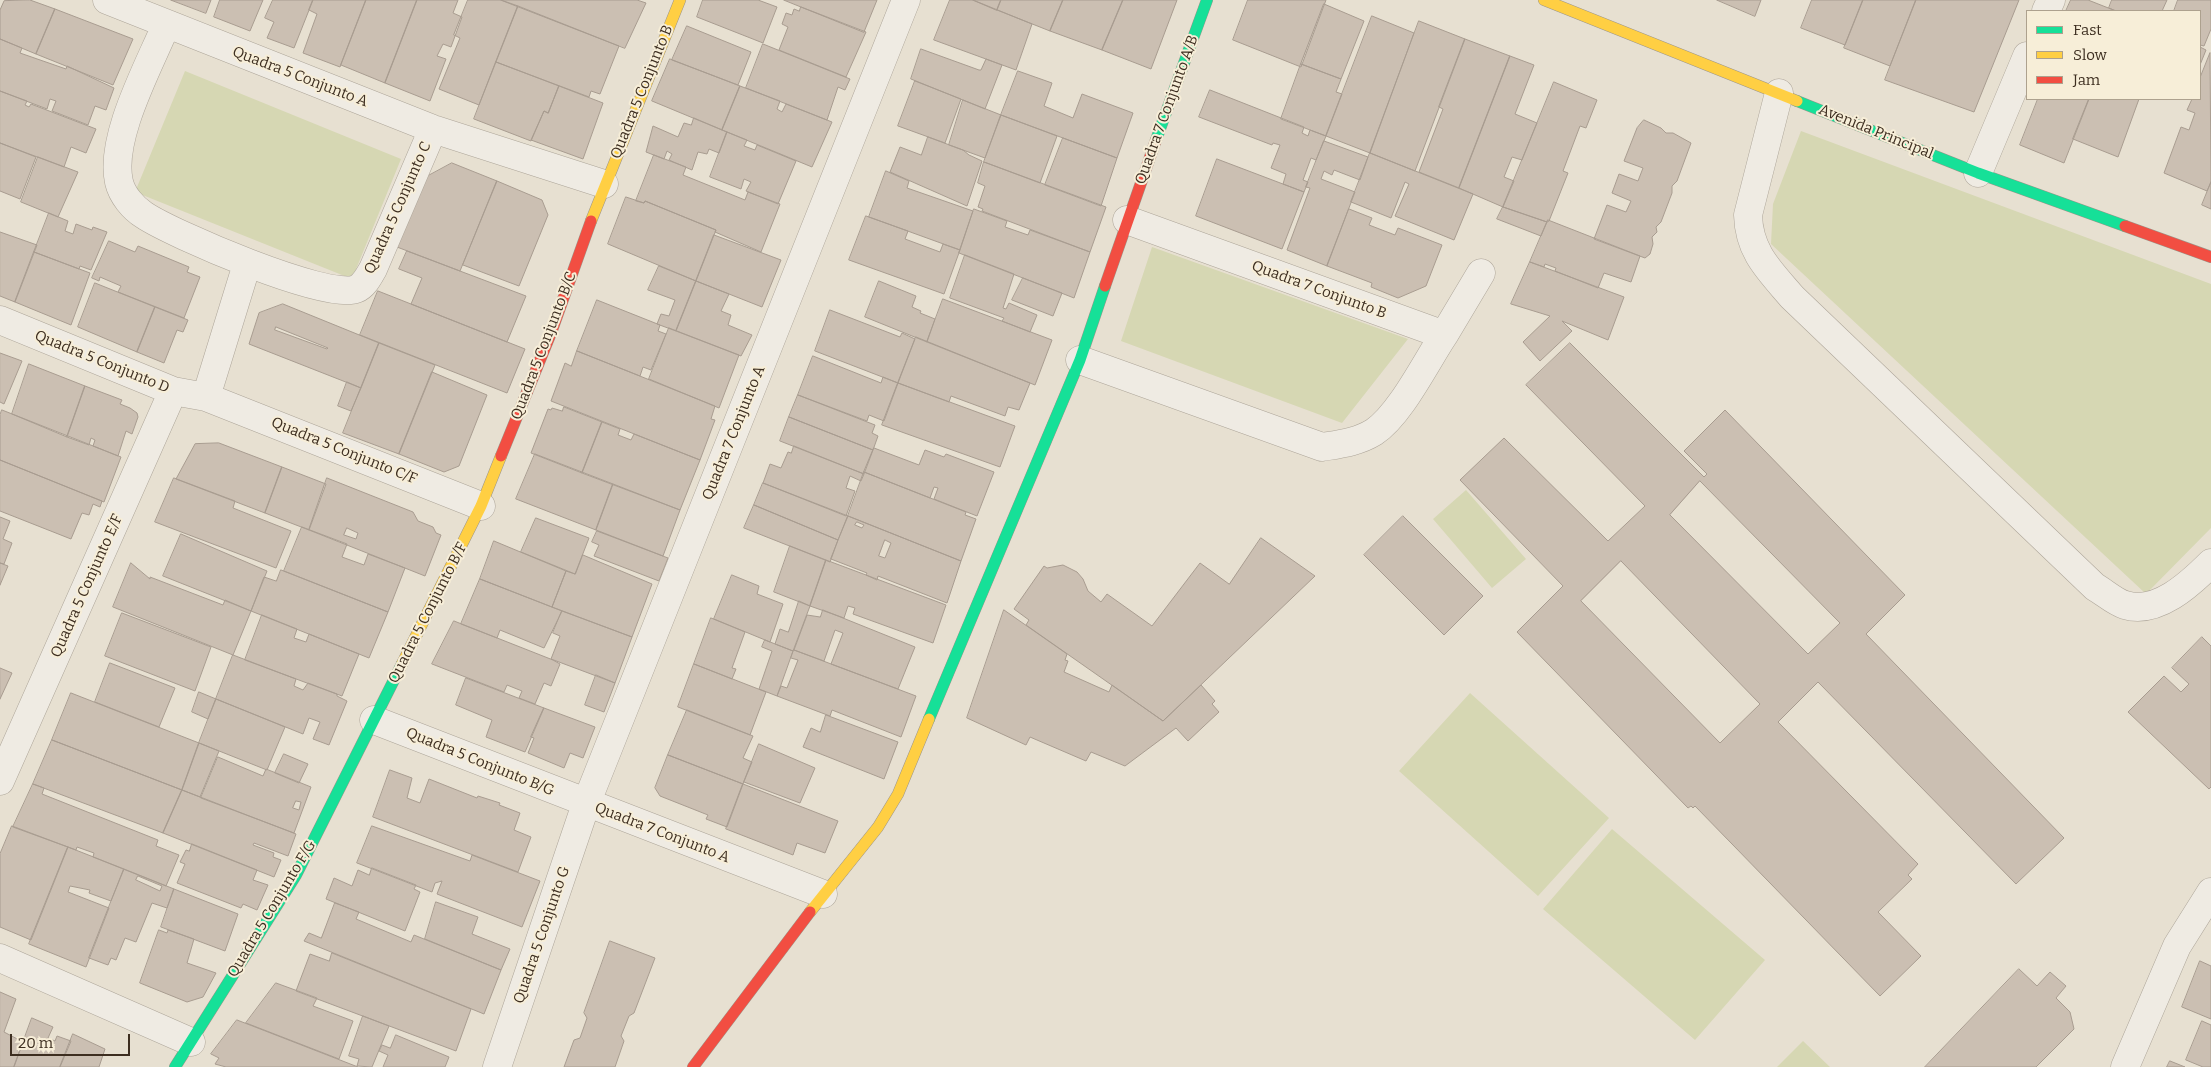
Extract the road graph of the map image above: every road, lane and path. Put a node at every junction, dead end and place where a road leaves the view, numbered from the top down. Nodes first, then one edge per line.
1 (107, 0) edge
2 (680, 0) edge
3 (906, 0) edge
4 (1207, 0) edge
5 (1544, 0) edge
6 (166, 25) junction
7 (2026, 58) edge
8 (1779, 93) junction
9 (433, 129) junction
10 (1978, 173) junction
11 (604, 184) junction
12 (1128, 220) junction
13 (2211, 256) edge
14 (247, 264) junction
15 (1481, 273) dead end
16 (0, 320) edge
17 (1444, 335) junction
18 (1080, 360) junction
19 (173, 391) junction
20 (206, 397) junction
21 (481, 506) junction
22 (2211, 563) edge
23 (374, 720) junction
24 (0, 781) edge
25 (586, 804) junction
26 (2211, 892) edge
27 (823, 894) junction
28 (0, 958) edge
29 (191, 1042) junction
30 (175, 1067) edge
31 (497, 1067) edge
32 (693, 1067) edge
33 (2125, 1067) edge

1 - 6 street, Quadra 5 Conjunto A
2 - 11 street, Quadra 5 Conjunto B
3 - 25 street, Quadra 7 Conjunto A
4 - 12 street, Quadra 7 Conjunto A/B
5 - 8 street, Avenida Principal
6 - 9 street, Quadra 5 Conjunto A
6 - 14 street
7 - 10 street
8 - 10 street, Avenida Principal
8 - 22 street
9 - 11 street, Quadra 5 Conjunto A
9 - 14 street, Quadra 5 Conjunto C
10 - 13 street, Avenida Principal
11 - 21 street, Quadra 5 Conjunto B/C
12 - 17 street, Quadra 7 Conjunto B
12 - 18 street
14 - 20 street
15 - 17 street
16 - 19 street, Quadra 5 Conjunto D
17 - 18 street
18 - 27 street
19 - 20 street, Quadra 5 Conjunto D
19 - 24 street, Quadra 5 Conjunto E/F
20 - 21 street, Quadra 5 Conjunto C/F
21 - 23 street, Quadra 5 Conjunto B/F
23 - 25 street, Quadra 5 Conjunto B/G
23 - 29 street, Quadra 5 Conjunto F/G
25 - 27 street, Quadra 7 Conjunto A
25 - 31 street, Quadra 5 Conjunto G
26 - 33 street
27 - 32 street
28 - 29 street
29 - 30 street, Quadra 5 Conjunto F/G

